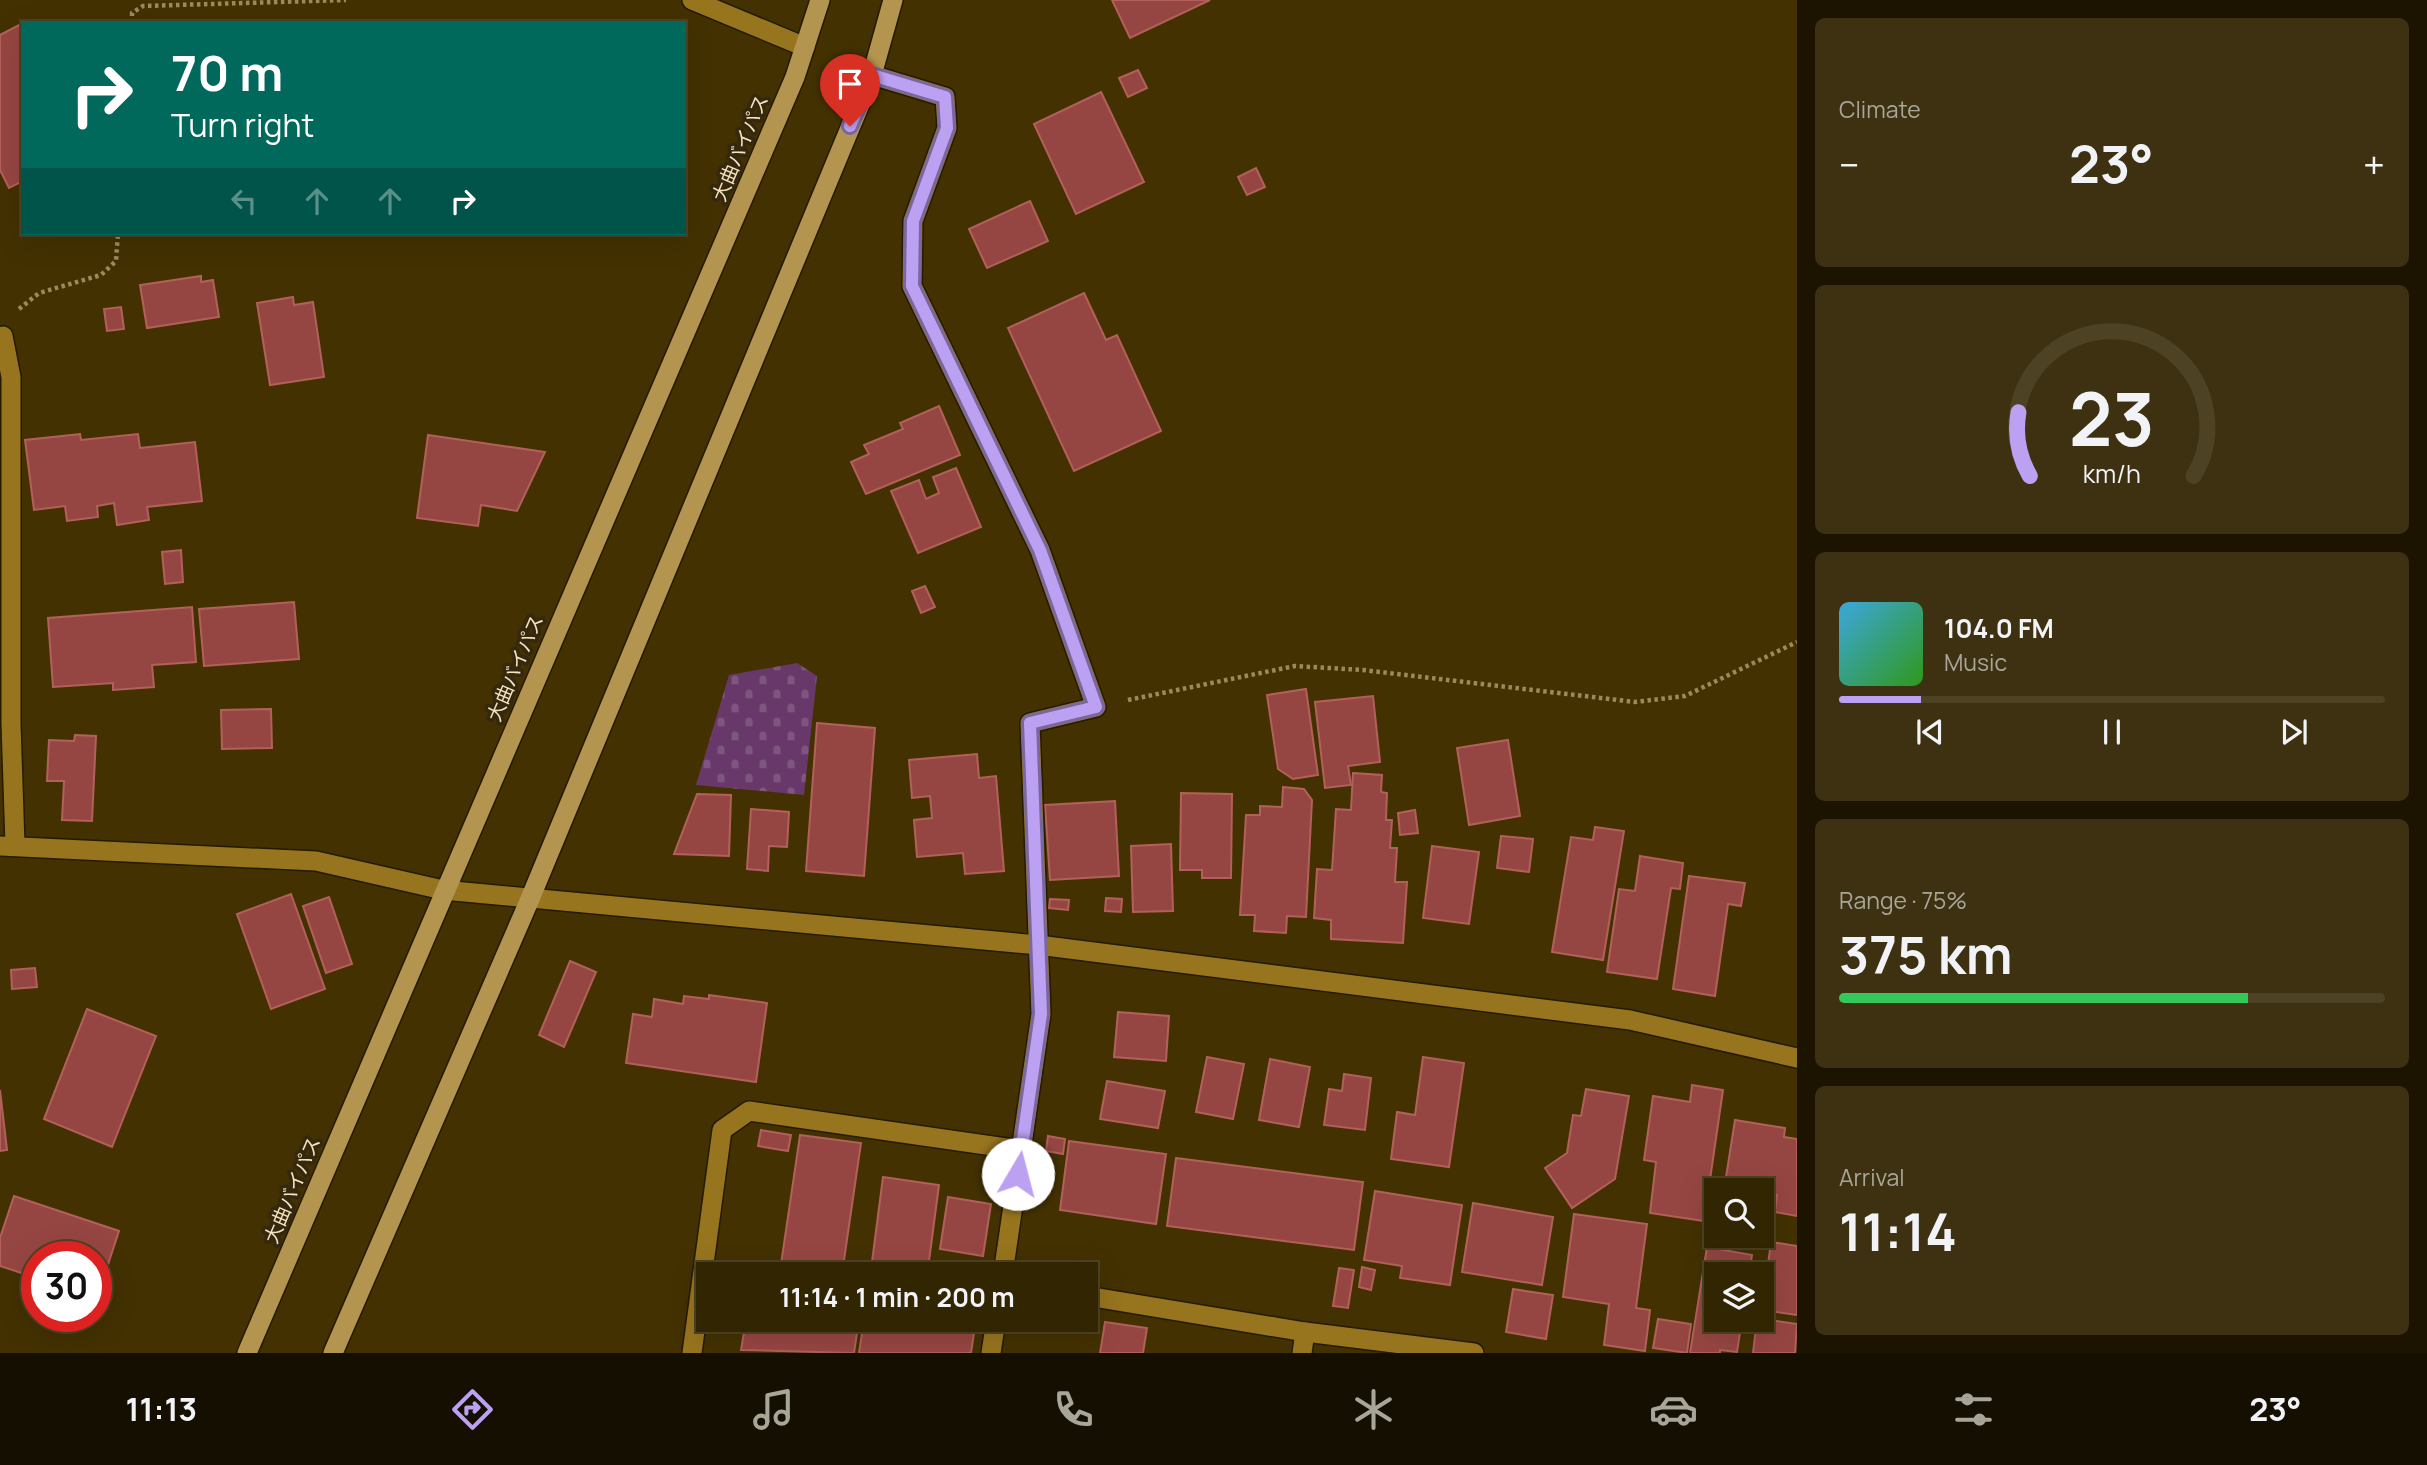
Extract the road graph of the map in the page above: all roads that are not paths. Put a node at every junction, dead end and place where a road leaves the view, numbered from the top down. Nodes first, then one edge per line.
1 (692, 0) edge
2 (820, 0) edge
3 (893, 0) edge
4 (805, 47) junction
5 (872, 75) junction
6 (1, 336) edge
7 (8, 845) edge
8 (443, 890) junction
9 (530, 899) junction
10 (1038, 945) junction
11 (1797, 1058) edge
12 (1021, 1150) junction
13 (1005, 1262) edge
14 (1098, 1298) edge
15 (994, 1332) edge
16 (1305, 1332) junction
17 (247, 1353) edge
18 (333, 1353) edge
19 (692, 1353) edge
20 (991, 1353) edge
21 (1302, 1353) edge
22 (1474, 1353) edge

1 - 4 street
2 - 4 highway, 大曲バイパス
3 - 5 highway
4 - 8 highway, 大曲バイパス
5 - 9 highway
5 - 10 street
6 - 7 street
7 - 8 street
8 - 9 street
8 - 17 highway, 大曲バイパス
9 - 10 street
9 - 18 highway
10 - 11 street
10 - 12 street
12 - 13 street
12 - 19 street
14 - 16 street
15 - 20 street
16 - 21 street
16 - 22 street

